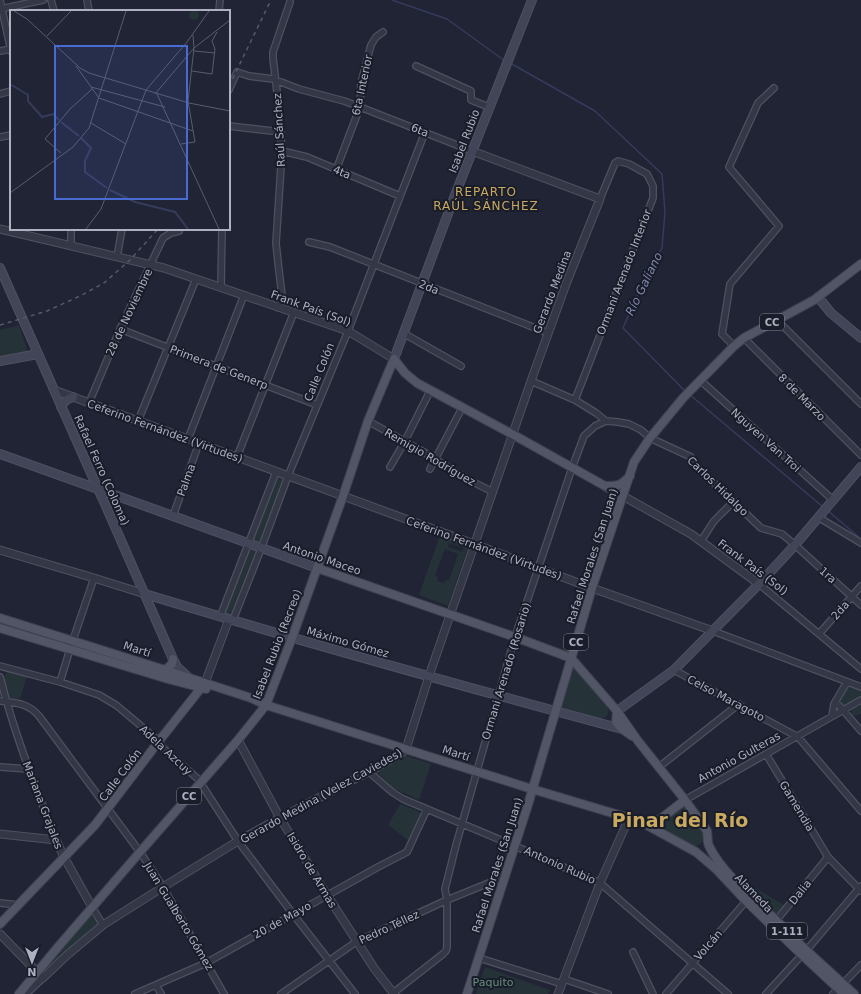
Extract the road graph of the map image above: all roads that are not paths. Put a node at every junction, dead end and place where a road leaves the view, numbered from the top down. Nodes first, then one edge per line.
1 (0, 0) edge
2 (43, 0) edge
3 (51, 0) edge
4 (87, 0) edge
5 (220, 0) edge
6 (532, 0) edge
7 (290, 2) dead end
8 (1, 9) edge
9 (54, 10) edge
10 (89, 10) edge
11 (219, 10) edge
12 (383, 32) dead end
13 (10, 45) edge
14 (10, 49) edge
15 (0, 51) edge
16 (416, 66) dead end
17 (276, 81) junction
18 (230, 88) edge
19 (774, 88) dead end
20 (10, 92) edge
21 (0, 94) edge
22 (360, 107) junction
23 (489, 107) junction
24 (230, 126) edge
25 (281, 132) junction
26 (425, 132) junction
27 (10, 135) edge
28 (0, 138) edge
29 (282, 151) junction
30 (472, 151) junction
31 (618, 161) joint
32 (336, 170) junction
33 (400, 196) junction
34 (600, 199) junction
35 (0, 229) edge
36 (71, 230) edge
37 (122, 230) edge
38 (222, 230) edge
39 (180, 231) dead end
40 (24, 232) edge
41 (309, 242) dead end
42 (71, 246) junction
43 (117, 257) junction
44 (151, 264) junction
45 (861, 264) edge
46 (373, 265) junction
47 (0, 268) edge
48 (196, 279) junction
49 (422, 284) junction
50 (221, 287) junction
51 (244, 295) junction
52 (818, 297) junction
53 (279, 308) junction
54 (294, 312) junction
55 (777, 320) junction
56 (120, 329) junction
57 (348, 331) junction
58 (403, 333) junction
59 (548, 333) junction
60 (744, 338) junction
61 (861, 338) edge
62 (734, 346) junction
63 (168, 348) junction
64 (38, 354) junction
65 (394, 359) junction
66 (0, 361) edge
67 (216, 366) junction
68 (462, 366) dead end
69 (700, 380) junction
70 (531, 381) junction
71 (265, 385) junction
72 (54, 390) junction
73 (430, 391) junction
74 (74, 397) junction
75 (575, 400) junction
76 (89, 403) junction
77 (861, 404) edge
78 (317, 405) junction
79 (61, 407) junction
80 (462, 408) junction
81 (138, 421) junction
82 (368, 421) junction
83 (606, 421) junction
84 (512, 434) junction
85 (650, 438) junction
86 (188, 439) junction
87 (405, 441) junction
88 (199, 443) junction
89 (0, 454) edge
90 (861, 456) edge
91 (237, 457) junction
92 (435, 459) junction
93 (861, 466) edge
94 (390, 467) dead end
95 (572, 468) junction
96 (430, 469) dead end
97 (90, 472) junction
98 (276, 472) junction
99 (288, 476) junction
100 (630, 476) junction
101 (82, 484) junction
102 (605, 486) junction
103 (98, 489) junction
104 (493, 492) junction
105 (115, 496) junction
106 (343, 496) junction
107 (623, 496) junction
108 (734, 501) junction
109 (830, 503) junction
110 (105, 504) junction
111 (820, 515) junction
112 (173, 516) junction
113 (701, 541) junction
114 (861, 543) edge
115 (248, 544) junction
116 (474, 544) junction
117 (795, 545) junction
118 (261, 549) junction
119 (0, 550) edge
120 (317, 568) junction
121 (538, 568) junction
122 (94, 578) junction
123 (759, 584) junction
124 (861, 586) edge
125 (592, 588) junction
126 (145, 594) junction
127 (852, 597) junction
128 (861, 605) edge
129 (451, 615) junction
130 (0, 618) edge
131 (227, 619) junction
132 (0, 628) edge
133 (713, 631) junction
134 (819, 634) junction
135 (515, 637) junction
136 (292, 638) junction
137 (71, 644) junction
138 (572, 658) junction
139 (173, 659) junction
140 (0, 666) edge
141 (7, 668) junction
142 (861, 669) edge
143 (165, 670) junction
144 (177, 670) junction
145 (674, 670) junction
146 (0, 674) edge
147 (429, 676) junction
148 (0, 677) edge
149 (168, 679) junction
150 (60, 682) junction
151 (847, 682) junction
152 (200, 685) junction
153 (861, 687) edge
154 (498, 695) junction
155 (861, 700) edge
156 (3, 701) edge
157 (836, 702) junction
158 (739, 704) junction
159 (266, 705) junction
160 (843, 710) junction
161 (556, 711) junction
162 (617, 711) junction
163 (832, 716) junction
164 (622, 729) junction
165 (861, 731) edge
166 (798, 737) junction
167 (238, 740) junction
168 (159, 741) junction
169 (638, 741) junction
170 (406, 749) junction
171 (766, 754) junction
172 (0, 767) edge
173 (658, 767) junction
174 (28, 769) junction
175 (476, 771) junction
176 (369, 772) junction
177 (200, 783) junction
178 (532, 789) junction
179 (686, 800) junction
180 (108, 809) junction
181 (427, 809) junction
182 (861, 811) edge
183 (280, 818) junction
184 (629, 818) junction
185 (660, 820) junction
186 (639, 821) junction
187 (462, 824) junction
188 (661, 833) junction
189 (0, 834) edge
190 (56, 840) junction
191 (238, 841) junction
192 (708, 844) junction
193 (515, 846) junction
194 (140, 852) junction
195 (696, 852) junction
196 (64, 857) junction
197 (828, 857) junction
198 (506, 876) junction
199 (600, 883) junction
200 (163, 887) junction
201 (860, 888) edge
202 (327, 895) junction
203 (748, 899) junction
204 (448, 900) junction
205 (0, 903) edge
206 (18, 905) junction
207 (92, 907) junction
208 (293, 914) junction
209 (774, 923) junction
210 (0, 924) edge
211 (103, 925) junction
212 (0, 934) edge
213 (356, 942) junction
214 (633, 952) dead end
215 (804, 952) junction
216 (479, 958) junction
217 (330, 960) junction
218 (206, 963) junction
219 (693, 963) junction
220 (861, 965) edge
221 (40, 975) junction
222 (563, 982) junction
223 (156, 985) junction
224 (840, 990) edge
225 (19, 994) edge
226 (26, 994) edge
227 (135, 994) edge
228 (161, 994) edge
229 (224, 994) edge
230 (281, 994) edge
231 (355, 994) edge
232 (394, 994) edge
233 (467, 994) edge
234 (558, 994) edge
235 (608, 994) edge
236 (653, 994) edge
237 (666, 994) edge
238 (728, 994) edge
239 (766, 994) edge
240 (854, 994) edge

1 - 8 street
2 - 8 street
3 - 9 street
4 - 10 street
5 - 11 street
6 - 23 main road, Isabel Rubio
7 - 17 street, Raúl Sánchez
8 - 13 street
12 - 22 street, 6ta Interior
14 - 15 street
16 - 23 street
17 - 18 street, 6ta
17 - 22 street, 6ta
17 - 25 street, Raúl Sánchez
19 - 62 street
20 - 21 street
22 - 26 street, 6ta
22 - 32 street, 6ta Interior
23 - 30 main road, Isabel Rubio
24 - 25 street
25 - 29 street, Raúl Sánchez
26 - 30 street, 6ta
26 - 33 street, Calle Colón
27 - 28 street
29 - 32 street, 4ta
29 - 53 street, Raúl Sánchez
30 - 34 street, 6ta
30 - 49 main road, Isabel Rubio
31 - 34 street, Gerardo Medina
31 - 75 street, Ormani Arenado Interior
32 - 33 street, 4ta
33 - 46 street, Calle Colón
34 - 59 street, Gerardo Medina
35 - 40 street, Frank País (Sol)
36 - 42 street
37 - 43 street
38 - 50 street
39 - 44 street, 28 de Noviembre
40 - 42 street, Frank País (Sol)
41 - 46 street, 2da
42 - 43 street, Frank País (Sol)
43 - 44 street, Frank País (Sol)
44 - 48 street, Frank País (Sol)
44 - 56 street, 28 de Noviembre
45 - 52 main road, Rafael Morales (San Juan) / CC
46 - 49 street, 2da
46 - 57 street, Calle Colón
47 - 64 main road, Rafael Ferro (Coloma)
48 - 50 street, Frank País (Sol)
48 - 63 street
49 - 58 main road, Isabel Rubio
49 - 59 street, 2da
50 - 51 street, Frank País (Sol)
51 - 53 street, Frank País (Sol)
51 - 67 street
52 - 55 main road, Rafael Morales (San Juan) / CC
52 - 61 main road
53 - 54 street, Frank País (Sol)
54 - 57 street, Frank País (Sol)
54 - 71 street
55 - 60 main road, Rafael Morales (San Juan) / CC
55 - 77 street
56 - 63 street, Primera de Generp
56 - 76 street, 28 de Noviembre
57 - 65 street, Frank País (Sol)
57 - 78 street, Calle Colón
58 - 65 main road, Isabel Rubio
58 - 68 street
59 - 70 street, Gerardo Medina
60 - 62 main road, Rafael Morales (San Juan) / CC
60 - 90 street, 8 de Marzo
62 - 69 main road, Rafael Morales (San Juan) / CC
63 - 67 street, Primera de Generp
63 - 81 street
64 - 66 main road
64 - 72 main road, Rafael Ferro (Coloma)
65 - 73 main road, Frank País (Sol)
65 - 82 main road, Isabel Rubio (Recreo) / CC
67 - 71 street, Primera de Generp
67 - 86 street
69 - 85 main road, Rafael Morales (San Juan) / CC
69 - 109 street, Nguyen Van Troi
70 - 75 street
70 - 84 street, Gerardo Medina
71 - 78 street, Primera de Generp
71 - 91 street
72 - 74 street, Ceferino Fernández (Virtudes)
72 - 79 main road, Rafael Ferro (Coloma)
73 - 80 main road, Frank País (Sol)
73 - 87 street
74 - 76 street, Ceferino Fernández (Virtudes)
74 - 79 main road
75 - 83 street
76 - 81 street, Ceferino Fernández (Virtudes)
78 - 99 street, Calle Colón
79 - 97 main road, Rafael Ferro (Coloma)
80 - 84 main road, Frank País (Sol)
80 - 92 street
81 - 86 street, Ceferino Fernández (Virtudes)
82 - 87 street, Remigio Rodríguez
82 - 106 main road, Isabel Rubio (Recreo) / CC
83 - 85 street, Carlos Hidalgo
83 - 95 street
84 - 95 main road, Frank País (Sol)
84 - 104 street, Gerardo Medina (Velez Caviedes)
85 - 100 main road, Rafael Morales (San Juan) / CC
85 - 108 street, Carlos Hidalgo
86 - 88 street, Ceferino Fernández (Virtudes)
87 - 92 street, Remigio Rodríguez
87 - 94 street
88 - 91 street, Ceferino Fernández (Virtudes)
88 - 112 street, Palma
89 - 101 main road, Antonio Maceo
91 - 98 street, Ceferino Fernández (Virtudes)
92 - 96 street
92 - 104 street, Remigio Rodríguez
93 - 109 main road
95 - 102 main road, Frank País (Sol)
95 - 121 street, Ormani Arenado (Rosario)
97 - 101 main road
97 - 103 main road, Rafael Ferro (Coloma)
98 - 99 street, Ceferino Fernández (Virtudes)
98 - 115 street, Calle Colón
99 - 106 street, Ceferino Fernández (Virtudes)
99 - 118 street, Calle Colón
100 - 102 main road
100 - 107 main road, Rafael Morales (San Juan) / CC
101 - 103 main road, Antonio Maceo
102 - 107 main road
103 - 105 main road, Antonio Maceo
103 - 110 main road, Rafael Ferro (Coloma)
104 - 116 street, Gerardo Medina (Velez Caviedes)
105 - 110 main road
105 - 112 main road, Antonio Maceo
106 - 116 street, Ceferino Fernández (Virtudes)
106 - 120 main road, Isabel Rubio (Recreo) / CC
107 - 113 street, Frank País (Sol)
107 - 125 main road, Rafael Morales (San Juan) / CC
108 - 113 street
108 - 117 street, Carlos Hidalgo
109 - 111 main road
110 - 126 main road, Rafael Ferro (Coloma)
111 - 114 street
111 - 117 main road
112 - 115 main road, Antonio Maceo
113 - 123 street, Frank País (Sol)
115 - 118 main road, Antonio Maceo
115 - 131 street, Calle Colón
116 - 121 street, Ceferino Fernández (Virtudes)
116 - 129 street, Gerardo Medina (Velez Caviedes)
117 - 123 main road
117 - 127 street, 1ra
118 - 120 main road, Antonio Maceo
118 - 131 street, Calle Colón
119 - 122 street, Máximo Gómez
120 - 129 main road, Antonio Maceo
120 - 136 main road, Isabel Rubio (Recreo) / CC
121 - 125 street, Ceferino Fernández (Virtudes)
121 - 135 street, Ormani Arenado (Rosario)
122 - 126 street, Máximo Gómez
122 - 137 street
123 - 133 main road
123 - 134 street, Frank País (Sol)
124 - 127 street, 2da
125 - 133 street, Ceferino Fernández (Virtudes)
125 - 138 main road, Rafael Morales (San Juan) / CC
126 - 131 main road, Máximo Gómez
126 - 139 main road, Rafael Ferro (Coloma)
127 - 128 street, 1ra
127 - 134 street, 2da
129 - 135 main road, Antonio Maceo
129 - 147 street, Gerardo Medina (Velez Caviedes)
130 - 137 main road, Martí
131 - 136 main road, Máximo Gómez
131 - 152 street, Calle Colón
132 - 137 main road, Martí
133 - 145 main road
133 - 151 street, Ceferino Fernández (Virtudes)
134 - 142 street, Frank País (Sol)
135 - 138 main road, Antonio Maceo
135 - 154 street, Ormani Arenado (Rosario)
136 - 147 main road, Máximo Gómez
136 - 159 main road, Isabel Rubio (Recreo) / CC
137 - 143 main road, Martí
137 - 149 main road, Martí
137 - 150 street
138 - 161 main road, Rafael Morales (San Juan) / CC
138 - 162 main road, Antonio Maceo
139 - 143 main road
139 - 144 main road, Rafael Ferro (Coloma)
140 - 141 street, Adela Azcuy
141 - 146 street
141 - 150 street, Adela Azcuy
143 - 144 main road, Martí
144 - 149 main road
144 - 152 main road, Martí
145 - 158 street, Celso Maragoto
145 - 162 main road
147 - 154 main road, Máximo Gómez
147 - 170 street, Gerardo Medina (Velez Caviedes)
148 - 156 street, Mariana Grajales
149 - 152 main road, Martí
150 - 168 street, Adela Azcuy
151 - 153 street, Ceferino Fernández (Virtudes)
151 - 157 street
152 - 159 main road, Martí
152 - 168 main road, Calle Colón
154 - 161 main road, Máximo Gómez
154 - 175 street, Ormani Arenado (Rosario)
155 - 160 street, Antonio Gulteras
156 - 174 street, Mariana Grajales
156 - 180 street, Juan Gualberto Gómez
157 - 160 street
157 - 163 street
158 - 166 street, Celso Maragoto
158 - 173 street
159 - 167 main road, Isabel Rubio (Recreo) / CC
159 - 170 main road, Martí
160 - 163 street, Antonio Gulteras
160 - 165 street
161 - 164 main road, Máximo Gómez
161 - 178 main road, Rafael Morales (San Juan) / CC
162 - 164 main road, Antonio Maceo
162 - 169 main road, Antonio Maceo
163 - 166 street, Antonio Gulteras
164 - 169 main road, Antonio Maceo
166 - 171 street, Antonio Gulteras
166 - 182 street, Celso Maragoto
167 - 177 main road, Isabel Rubio (Recreo) / CC
167 - 183 street, Isidro de Armas
168 - 177 street, Adela Azcuy
168 - 180 main road, Calle Colón
169 - 173 main road, Antonio Maceo
170 - 175 main road, Martí
170 - 176 street, Gerardo Medina (Velez Caviedes)
171 - 179 street, Antonio Gulteras
171 - 197 street, Gamendia
172 - 174 street
173 - 179 main road, Antonio Maceo
174 - 190 street, Mariana Grajales
175 - 178 main road, Martí
175 - 187 street, Ormani Arenado (Rosario)
176 - 181 street, Antonio Rubio
176 - 183 street, Gerardo Medina (Velez Caviedes)
177 - 191 street, Adela Azcuy
177 - 194 main road, Isabel Rubio (Recreo) / CC
178 - 184 main road, Martí / 1-111
178 - 193 main road, Rafael Morales (San Juan) / CC
179 - 185 main road, Antonio Gulteras
179 - 192 main road, Alameda / 1-111
180 - 194 street, Juan Gualberto Gómez
180 - 196 main road, Calle Colón
181 - 187 street, Antonio Rubio
181 - 202 street, 20 de Mayo
183 - 191 street, Gerardo Medina (Velez Caviedes)
183 - 202 street, Isidro de Armas
184 - 186 main road, Martí / 1-111
184 - 199 street
185 - 186 main road, 1-111
185 - 188 main road
186 - 188 main road, Alameda / 1-111
187 - 193 street, Antonio Rubio
187 - 204 street, Ormani Arenado (Rosario)
188 - 195 main road, Alameda / 1-111
189 - 190 street
190 - 196 street, Mariana Grajales
191 - 200 street, Gerardo Medina (Velez Caviedes)
191 - 208 street, Adela Azcuy
192 - 195 main road
192 - 203 main road, Alameda / 1-111
193 - 198 main road, Rafael Morales (San Juan) / CC
193 - 199 street, Antonio Rubio
194 - 200 street, Juan Gualberto Gómez
194 - 207 main road, Isabel Rubio (Recreo) / CC
195 - 203 main road, Alameda / 1-111
196 - 206 main road, Calle Colón
196 - 207 street, Mariana Grajales
197 - 201 street, Gamendia
197 - 209 street, Dalia
198 - 204 street, Pedro Téllez
198 - 216 main road, Rafael Morales (San Juan) / CC
199 - 219 street, Antonio Rubio
199 - 222 street
200 - 211 street, Gerardo Medina (Velez Caviedes)
200 - 218 street, Juan Gualberto Gómez
201 - 215 street
202 - 208 street, 20 de Mayo
202 - 213 street, Isidro de Armas
203 - 209 main road, Alameda / 1-111
203 - 219 street, Volcán
204 - 213 street, Pedro Téllez
204 - 232 street, Ormani Arenado (Rosario)
205 - 206 street
206 - 210 main road, Calle Colón
207 - 211 street, Mariana Grajales
207 - 221 main road, Isabel Rubio (Recreo) / CC
208 - 217 street, Adela Azcuy
208 - 218 street, 20 de Mayo
209 - 215 main road, Alameda / 1-111
211 - 221 street, Gerardo Medina (Velez Caviedes)
212 - 221 street
213 - 217 street, Pedro Téllez
213 - 232 street, Isidro de Armas
214 - 236 street
215 - 224 main road, Alameda / 1-111
215 - 239 street
216 - 222 street
216 - 233 main road, Rafael Morales (San Juan) / CC
217 - 230 street, Pedro Téllez
217 - 231 street, Adela Azcuy
218 - 223 street, 20 de Mayo
218 - 229 street, Juan Gualberto Gómez
219 - 237 street, Volcán
219 - 238 street, Antonio Rubio
220 - 224 street
221 - 225 main road, CC
221 - 226 street
222 - 234 street
222 - 235 street
223 - 227 street, 20 de Mayo
223 - 228 street
224 - 240 main road, Alameda / 1-111

